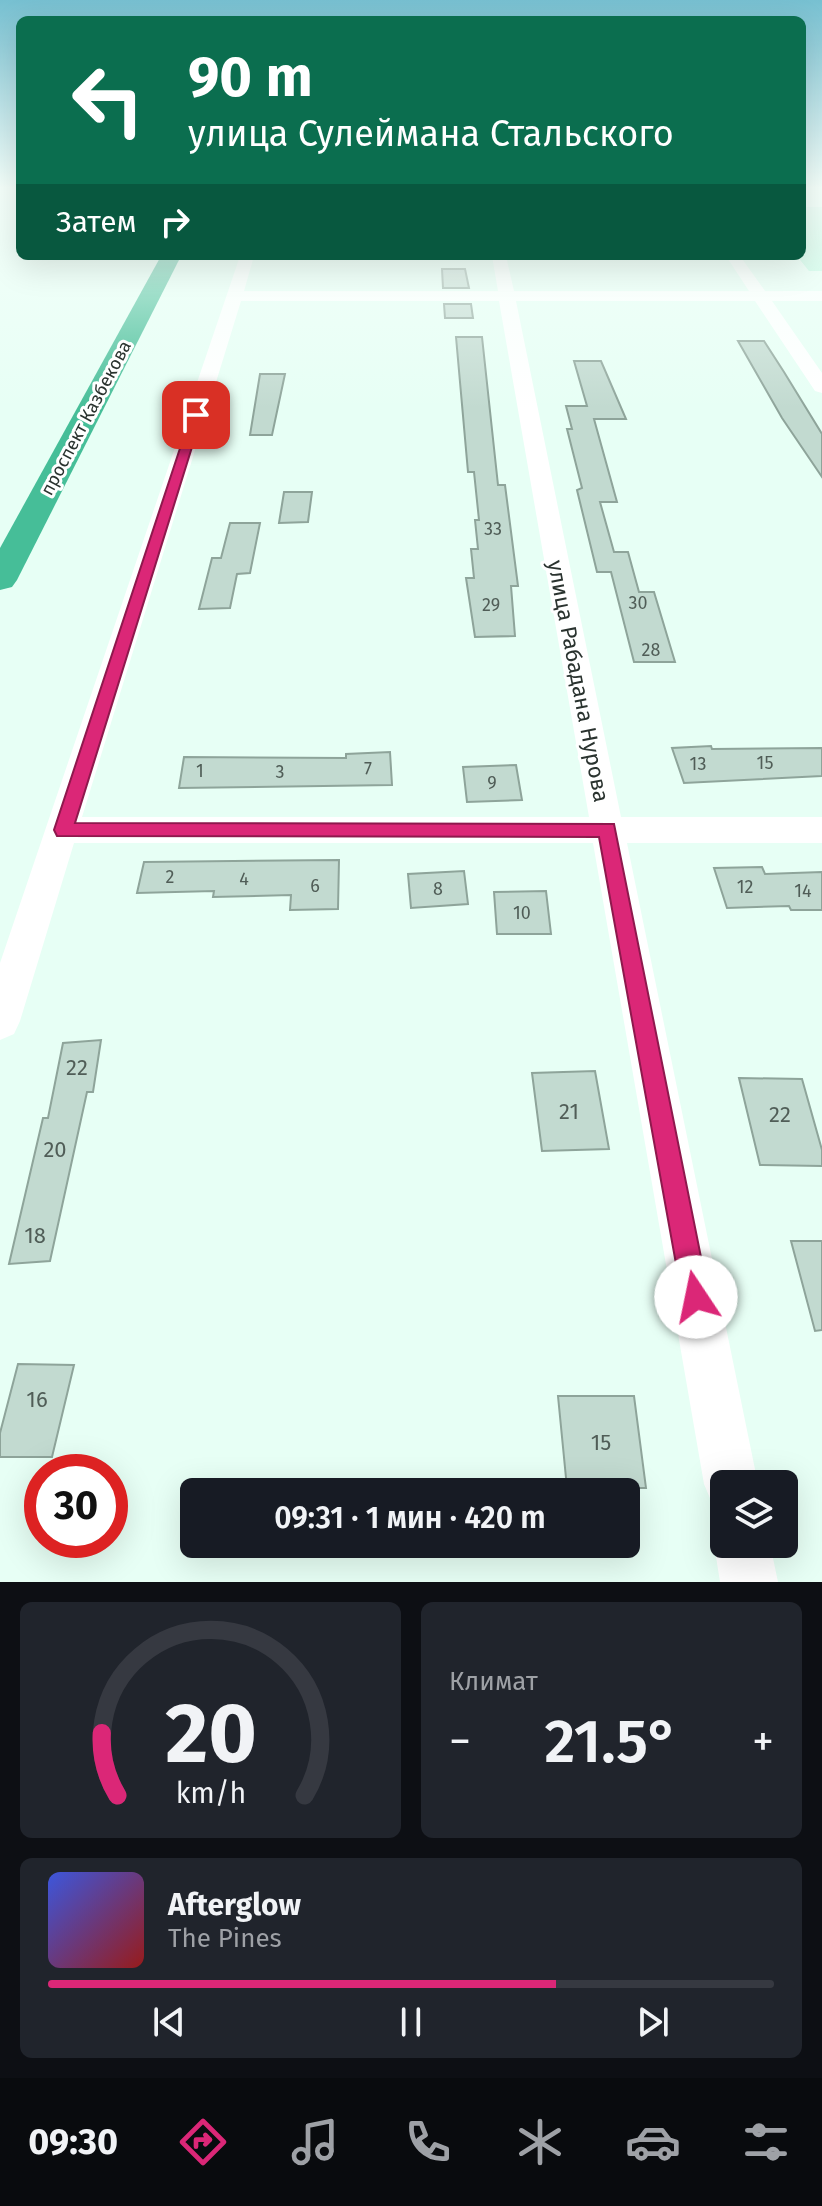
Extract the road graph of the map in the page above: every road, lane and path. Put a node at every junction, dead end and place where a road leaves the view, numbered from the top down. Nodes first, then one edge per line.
1 (151, 261) edge
2 (168, 261) edge
3 (245, 261) edge
4 (500, 261) edge
5 (736, 261) edge
6 (234, 296) junction
7 (506, 296) junction
8 (760, 296) junction
9 (822, 296) edge
10 (822, 387) edge
11 (0, 538) edge
12 (0, 580) edge
13 (608, 829) junction
14 (63, 830) junction
15 (822, 830) edge
16 (0, 1021) edge
17 (728, 1470) edge
18 (745, 1558) edge
19 (749, 1582) edge

1 - 11 highway, проспект Казбекова
2 - 12 highway, проспект Казбекова
3 - 6 street
4 - 7 street, улица Рабадана Нурова
5 - 8 street
6 - 7 street
6 - 14 street
7 - 8 street
7 - 13 street, улица Рабадана Нурова
8 - 9 street
8 - 10 street
13 - 14 street
13 - 15 street
13 - 17 street, улица Рабадана Нурова
14 - 16 street
18 - 19 street

